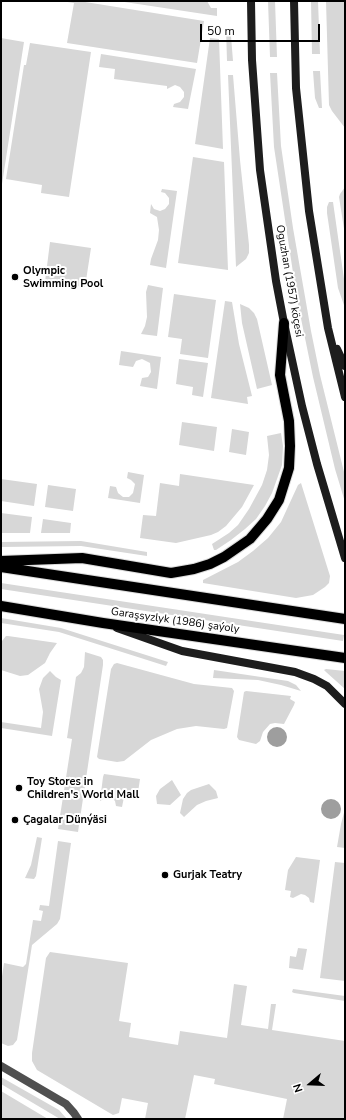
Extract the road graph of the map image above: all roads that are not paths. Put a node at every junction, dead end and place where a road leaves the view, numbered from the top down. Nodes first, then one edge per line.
1 (251, 1) edge
2 (294, 1) edge
3 (284, 323) junction
4 (328, 328) junction
5 (345, 366) edge
6 (345, 397) edge
7 (345, 558) edge
8 (1, 562) edge
9 (1, 567) edge
10 (1, 606) edge
11 (345, 619) edge
12 (103, 623) junction
13 (345, 658) edge
14 (345, 704) edge
15 (1, 1066) edge
16 (78, 1119) edge

1 - 3 main road, Oguzhan (1957) köçesi
2 - 4 main road
3 - 7 main road, Oguzhan (1957) köçesi
3 - 8 main road
4 - 5 main road
4 - 6 main road
9 - 11 main road
10 - 12 main road, Garaşsyzlyk (1986) şaýoly
12 - 13 main road, Garaşsyzlyk (1986) şaýoly
12 - 14 main road
15 - 16 street

